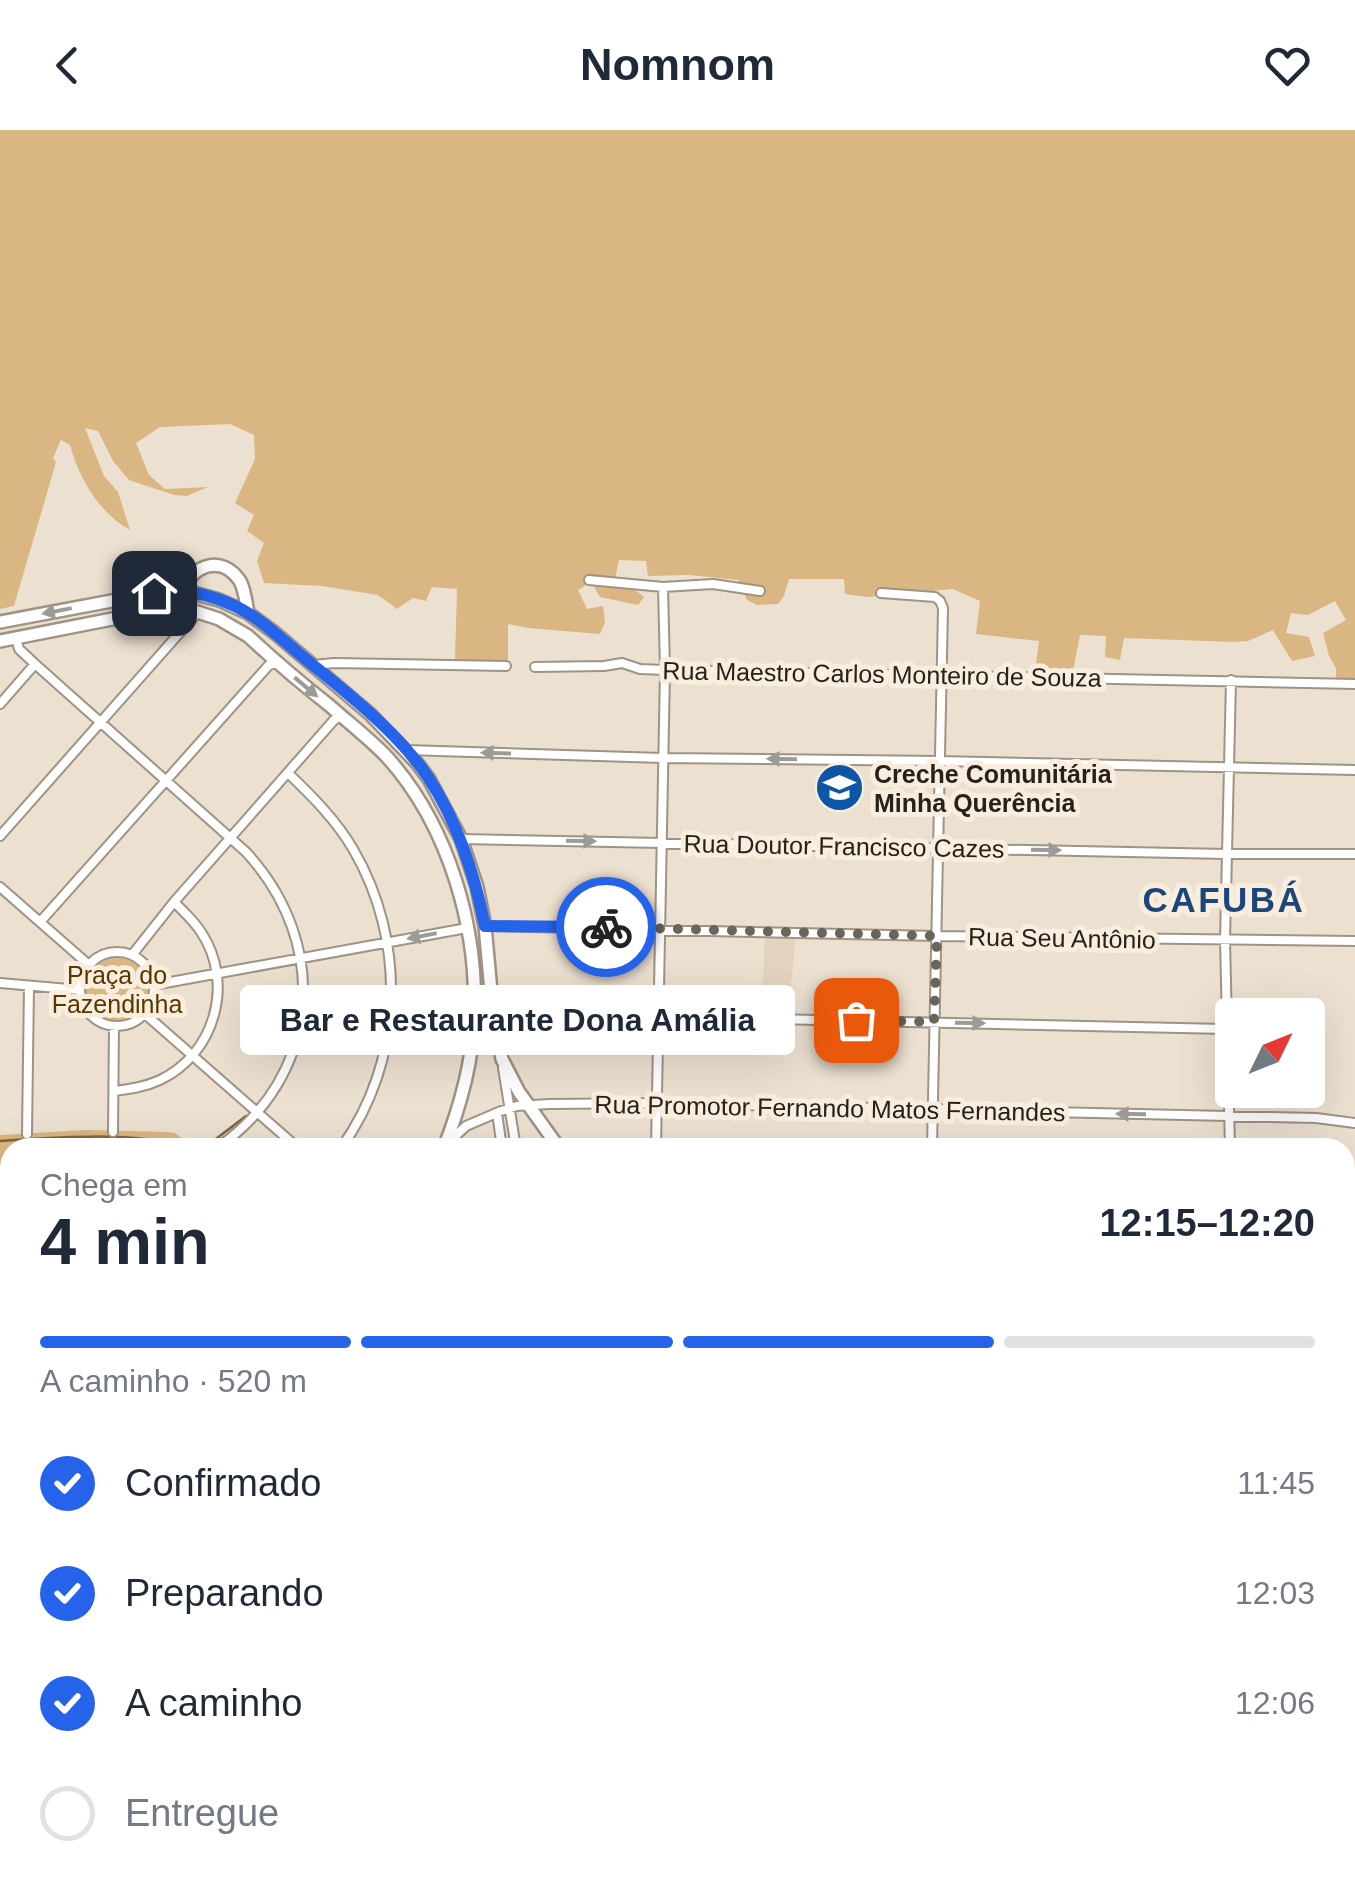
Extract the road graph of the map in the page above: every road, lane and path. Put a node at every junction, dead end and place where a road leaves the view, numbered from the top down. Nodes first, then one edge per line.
1 (590, 580) dead end
2 (664, 587) junction
3 (182, 590) junction
4 (760, 591) dead end
5 (880, 593) dead end
6 (198, 612) junction
7 (248, 613) junction
8 (0, 622) edge
9 (16, 638) junction
10 (0, 640) edge
11 (277, 662) junction
12 (35, 664) junction
13 (313, 665) junction
14 (506, 666) dead end
15 (535, 667) dead end
16 (665, 670) junction
17 (942, 676) junction
18 (1231, 680) junction
19 (1355, 684) edge
20 (0, 704) edge
21 (342, 716) junction
22 (100, 722) junction
23 (407, 750) junction
24 (663, 758) junction
25 (940, 761) junction
26 (1230, 768) junction
27 (1355, 770) edge
28 (288, 773) junction
29 (166, 780) junction
30 (0, 836) edge
31 (232, 838) junction
32 (461, 839) junction
33 (662, 842) junction
34 (938, 848) junction
35 (1227, 854) junction
36 (1355, 854) edge
37 (0, 888) edge
38 (174, 902) junction
39 (40, 922) junction
40 (485, 926) junction
41 (467, 928) junction
42 (660, 928) junction
43 (937, 936) junction
44 (1226, 940) junction
45 (1355, 941) edge
46 (388, 943) junction
47 (132, 955) junction
48 (302, 960) junction
49 (89, 965) junction
50 (217, 973) junction
51 (0, 983) edge
52 (154, 985) junction
53 (28, 986) junction
54 (80, 990) junction
55 (1226, 998) edge
56 (145, 1014) junction
57 (493, 1014) junction
58 (658, 1016) junction
59 (934, 1022) junction
60 (114, 1026) junction
61 (1215, 1029) edge
62 (193, 1055) junction
63 (502, 1059) junction
64 (114, 1091) junction
65 (656, 1103) junction
66 (529, 1105) junction
67 (510, 1108) junction
68 (1228, 1108) edge
69 (933, 1110) junction
70 (258, 1112) junction
71 (498, 1113) junction
72 (1228, 1116) junction
73 (1355, 1124) edge
74 (113, 1132) dead end
75 (27, 1134) dead end
76 (228, 1138) edge
77 (287, 1138) edge
78 (347, 1138) edge
79 (447, 1138) edge
80 (452, 1138) edge
81 (501, 1138) edge
82 (514, 1138) edge
83 (552, 1138) edge
84 (656, 1138) edge
85 (932, 1138) edge
86 (1229, 1138) edge

1 - 2 street
2 - 4 street
2 - 16 street
3 - 6 main road
3 - 7 main road
3 - 7 main road
3 -> 8 main road
5 - 17 street
6 - 9 main road
6 - 11 main road
6 - 22 street
7 - 13 main road
9 - 10 main road
9 - 12 street
11 -> 21 main road
11 - 29 street
12 - 20 street
12 - 22 street
13 - 14 street
13 - 23 main road
15 - 16 street, Rua Maestro Carlos Monteiro de Souza
16 - 17 street, Rua Maestro Carlos Monteiro de Souza
16 - 24 street
17 - 18 street, Rua Maestro Carlos Monteiro de Souza
17 - 25 street
18 - 19 street, Rua Maestro Carlos Monteiro de Souza
18 - 26 street
21 - 28 street
21 - 41 main road
22 - 29 street
22 - 30 street
24 -> 23 street
23 - 32 main road
25 -> 24 street
24 - 33 street
25 - 26 street
25 - 34 street
26 - 27 street
26 - 35 street
28 - 31 street
28 - 46 street
29 - 31 street
29 - 39 street
31 - 38 street
31 - 48 street
32 -> 33 street, Rua Doutor Francisco Cazes
32 - 40 main road
33 - 34 street, Rua Doutor Francisco Cazes
33 - 42 street
34 -> 35 street, Rua Doutor Francisco Cazes
34 - 43 street
35 - 36 street, Rua Doutor Francisco Cazes
35 - 44 street
37 - 39 street
38 - 47 street
38 - 50 street
39 - 49 street
40 - 42 street, Rua Seu Antônio
40 - 57 main road
41 -> 46 street
41 - 79 main road
42 - 43 street, Rua Seu Antônio
42 - 58 street
43 - 44 street, Rua Seu Antônio
43 - 59 street
44 - 45 street, Rua Seu Antônio
44 - 55 street
46 - 48 street
46 - 78 street
47 - 49 street
47 - 52 street
48 - 50 street
48 - 70 street
49 - 54 street
50 - 52 street
50 - 62 street
51 - 53 street
52 - 56 street
53 - 54 street
53 - 75 street
54 - 60 street
56 - 60 street
56 - 62 street
57 - 58 street
57 - 63 main road
58 - 59 street
58 - 65 street
59 -> 61 street
59 - 69 street
60 - 64 street
62 - 64 street
62 - 70 street
63 - 66 main road
63 - 67 street
64 - 74 street
65 - 66 street, Rua Promotor Fernando Matos Fernandes
65 - 69 street, Rua Promotor Fernando Matos Fernandes
65 - 84 street
66 - 67 street, Rua Promotor Fernando Matos Fernandes
66 - 83 main road
67 - 71 street, Rua Promotor Fernando Matos Fernandes
67 - 82 street
68 - 72 street
72 -> 69 street, Rua Promotor Fernando Matos Fernandes
69 - 85 street
70 - 76 street
70 - 77 street
71 - 80 street, Rua Promotor Fernando Matos Fernandes
71 - 81 street
72 - 73 street, Rua Promotor Fernando Matos Fernandes
72 - 86 street

